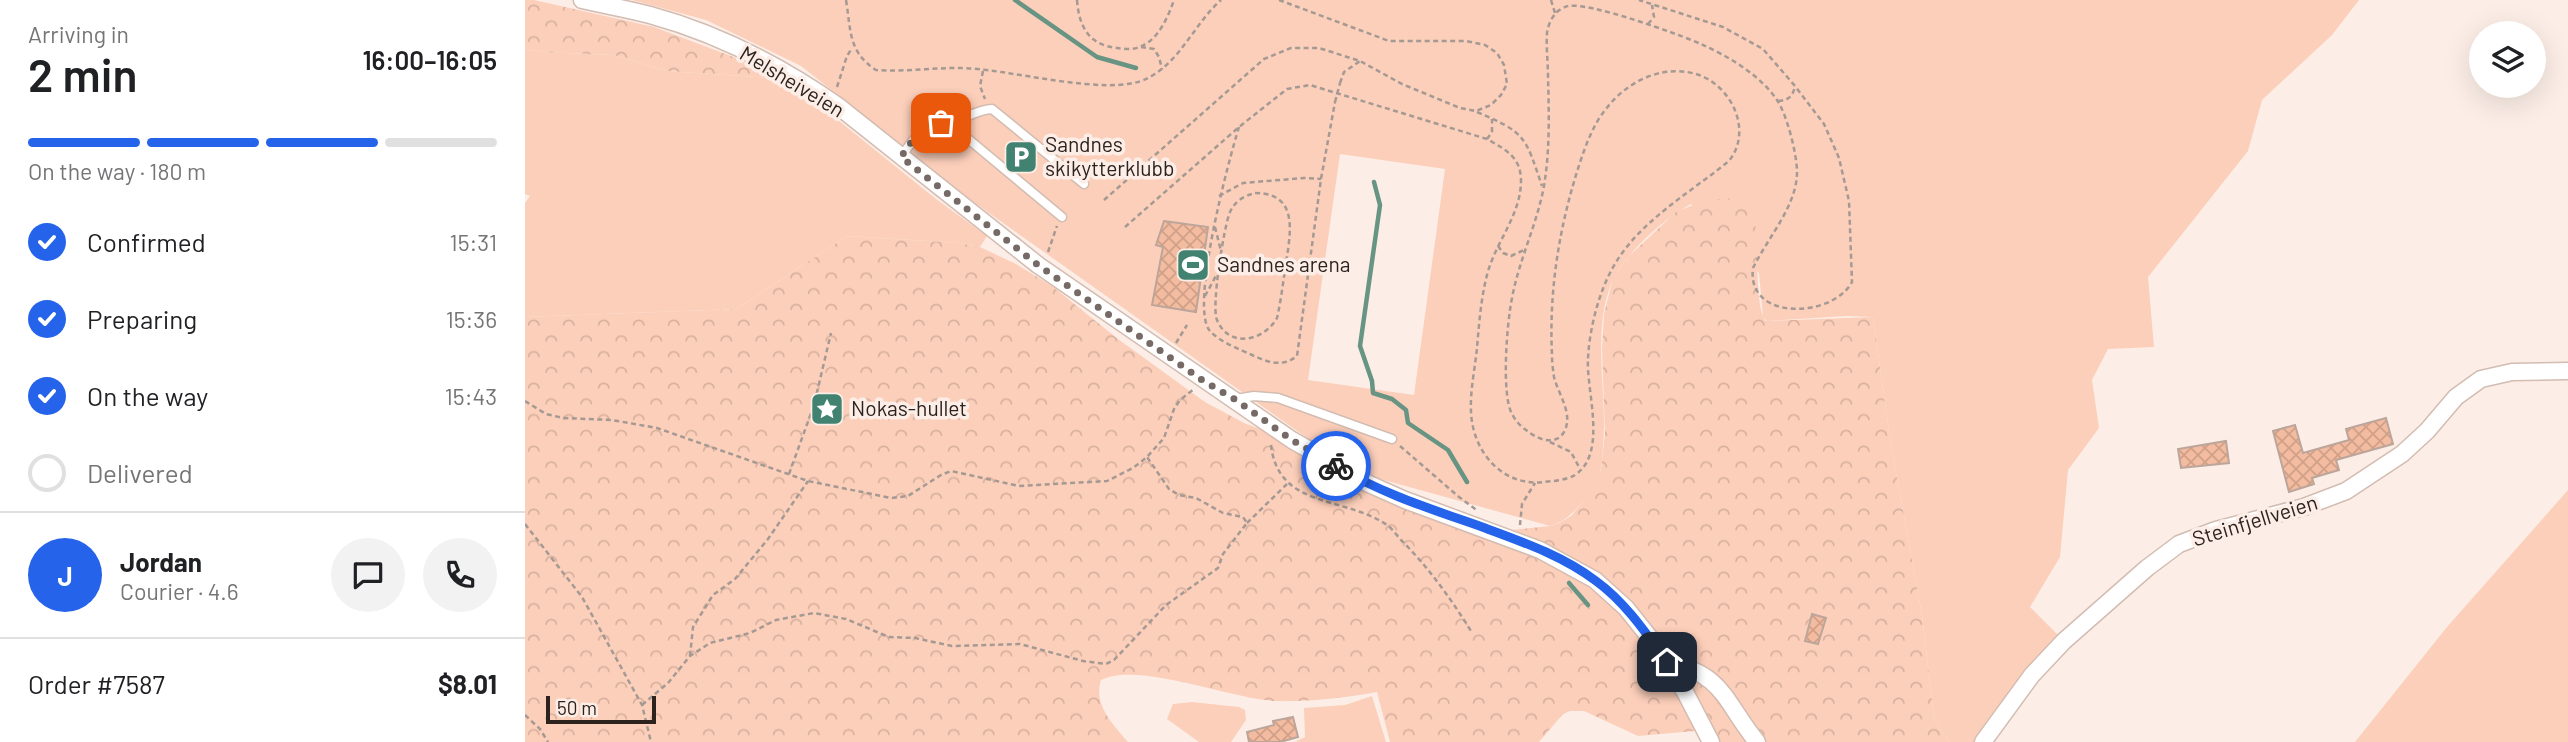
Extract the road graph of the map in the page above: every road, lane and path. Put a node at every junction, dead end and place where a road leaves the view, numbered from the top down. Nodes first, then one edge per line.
1 (582, 0) edge
2 (846, 0) edge
3 (1077, 0) edge
4 (1174, 0) edge
5 (1221, 0) edge
6 (1279, 0) edge
7 (1551, 0) edge
8 (1639, 0) edge
9 (1652, 3) junction
10 (1555, 13) junction
11 (1648, 24) junction
12 (853, 46) junction
13 (1141, 47) junction
14 (1360, 61) junction
15 (1162, 69) junction
16 (984, 70) junction
17 (1795, 86) junction
18 (836, 90) dead end
19 (1778, 101) junction
20 (988, 108) junction
21 (1476, 111) junction
22 (1492, 118) junction
23 (949, 123) junction
24 (1239, 127) junction
25 (1487, 139) junction
26 (901, 157) junction
27 (1321, 179) junction
28 (1084, 184) dead end
29 (1543, 189) junction
30 (1219, 196) junction
31 (1104, 200) dead end
32 (1062, 217) joint
33 (1215, 226) junction
34 (1125, 227) dead end
35 (1498, 246) junction
36 (1524, 250) junction
37 (1222, 255) junction
38 (1047, 256) dead end
39 (1220, 271) junction
40 (1203, 299) junction
41 (1187, 325) dead end
42 (831, 333) dead end
43 (1173, 348) dead end
44 (2568, 371) edge
45 (1202, 380) junction
46 (1236, 400) junction
47 (525, 401) edge
48 (1269, 424) junction
49 (1392, 439) joint
50 (1549, 441) junction
51 (1147, 457) junction
52 (1580, 469) junction
53 (789, 474) junction
54 (808, 481) junction
55 (1288, 484) junction
56 (1535, 484) junction
57 (1247, 523) junction
58 (525, 524) edge
59 (1478, 526) junction
60 (1522, 542) junction
61 (1471, 631) dead end
62 (689, 656) junction
63 (1667, 662) junction
64 (642, 705) junction
65 (525, 715) edge
66 (548, 742) edge
67 (651, 742) edge
68 (1711, 742) edge
69 (1757, 742) edge
70 (1983, 742) edge

1 - 26 street, Melsheiveien
2 - 12 path
3 - 13 path
4 - 13 path
5 - 15 path
6 - 21 path
7 - 10 path
8 - 9 path
9 - 11 path
9 - 17 path
10 - 11 path
10 - 29 path
11 - 19 path
12 - 16 path
12 - 18 path
13 - 15 path
14 - 21 path
14 - 27 path, bridge
14 - 31 path
15 - 16 path
16 - 20 path
17 - 19 path
17 - 19 path
20 - 23 lane
20 - 28 lane
21 - 22 path
22 - 25 path
22 - 29 path
23 - 26 lane
23 - 32 lane
24 - 25 path
24 - 30 path
24 - 34 path
25 - 35 path
26 - 45 street, Melsheiveien
27 - 30 path
27 - 40 path
29 - 36 path
30 - 33 path
32 - 38 path
33 - 37 path
33 - 40 path
35 - 36 path
35 - 56 path
36 - 50 path
37 - 39 path
37 - 39 path
39 - 40 path
41 - 43 path
42 - 53 path
44 - 70 street, Steinfjellveien
45 - 46 street, Melsheiveien
45 - 51 path
46 - 48 street, Melsheiveien
46 - 49 lane
47 - 53 path
48 - 55 path
48 - 59 street, Melsheiveien
49 - 59 path
50 - 52 path
50 - 52 path
51 - 54 path
51 - 57 path
52 - 56 path
53 - 54 path
54 - 62 path
55 - 57 path
55 - 61 path
56 - 60 path
57 - 62 path
58 - 64 path
59 - 60 street, Melsheiveien
60 - 63 street, Melsheiveien
62 - 64 path
63 - 68 street, Melsheiveien
63 - 69 street
64 - 67 path
65 - 66 path

